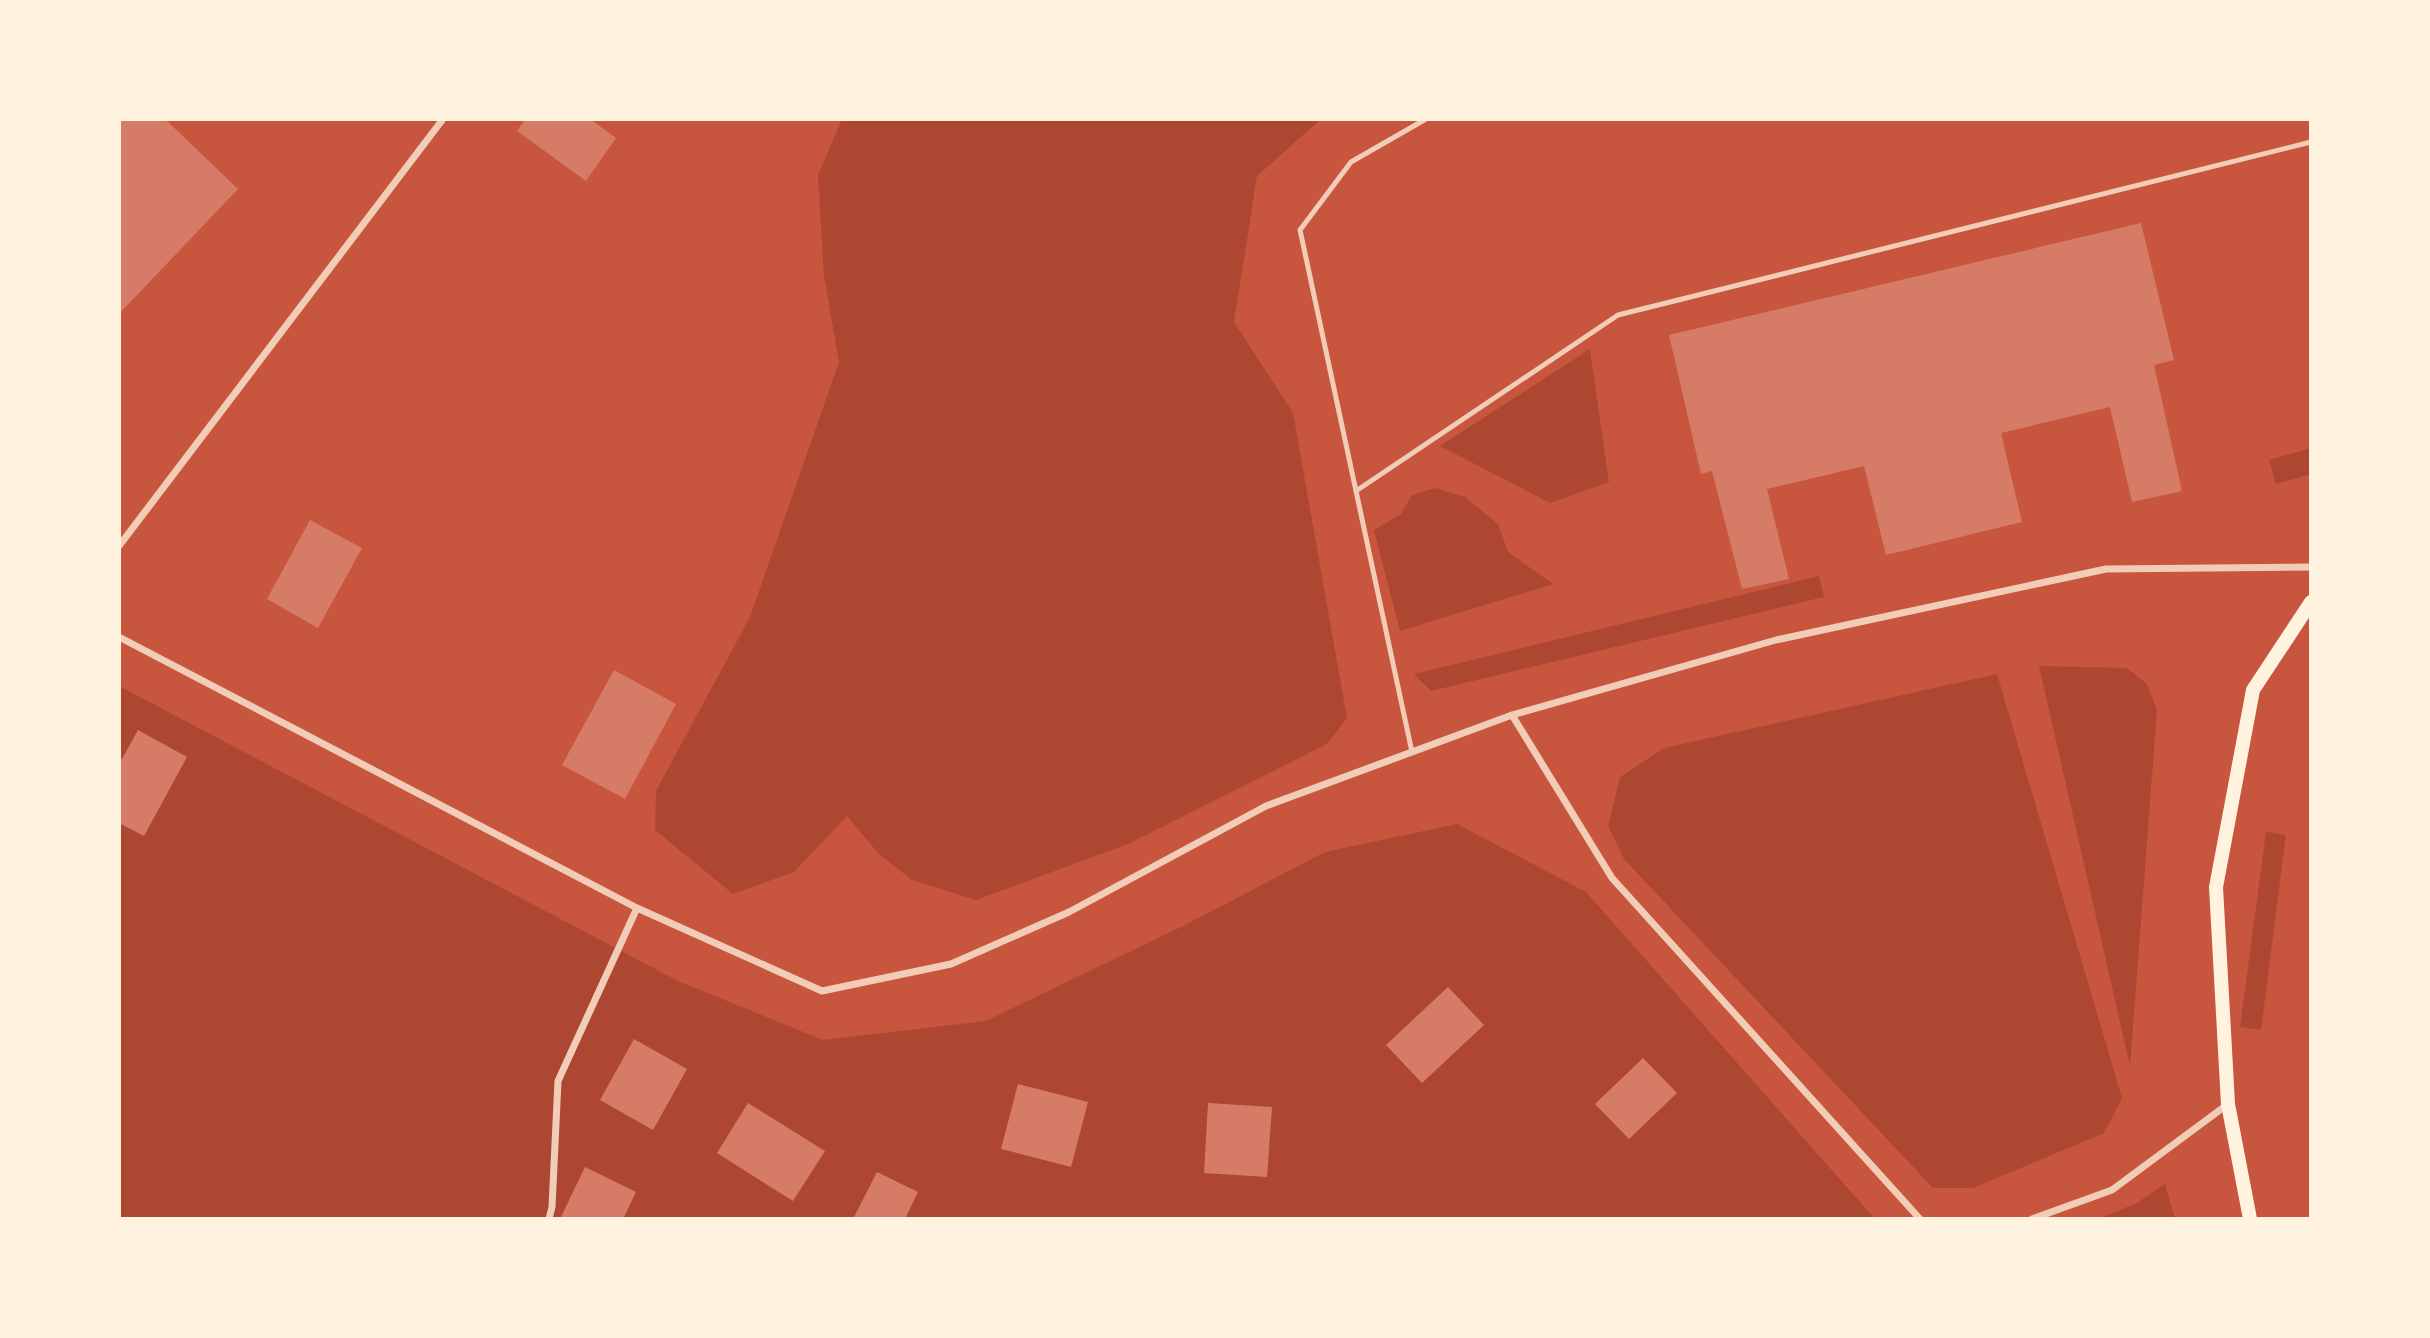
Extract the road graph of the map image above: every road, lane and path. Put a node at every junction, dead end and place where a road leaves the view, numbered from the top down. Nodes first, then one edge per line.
1 (443, 119) edge
2 (1426, 119) edge
3 (2311, 142) edge
4 (1356, 491) junction
5 (119, 546) edge
6 (2311, 567) edge
7 (2311, 602) edge
8 (119, 637) edge
9 (1512, 715) junction
10 (1412, 752) junction
11 (637, 908) junction
12 (2228, 1104) junction
13 (549, 1219) edge
14 (1920, 1219) edge
15 (2032, 1219) edge
16 (2250, 1219) edge

1 - 5 street
2 - 4 lane
3 - 4 lane
4 - 10 lane
6 - 9 street
7 - 12 main road
8 - 11 street
9 - 10 street
9 - 14 street
10 - 11 street
11 - 13 street
12 - 15 street
12 - 16 main road

